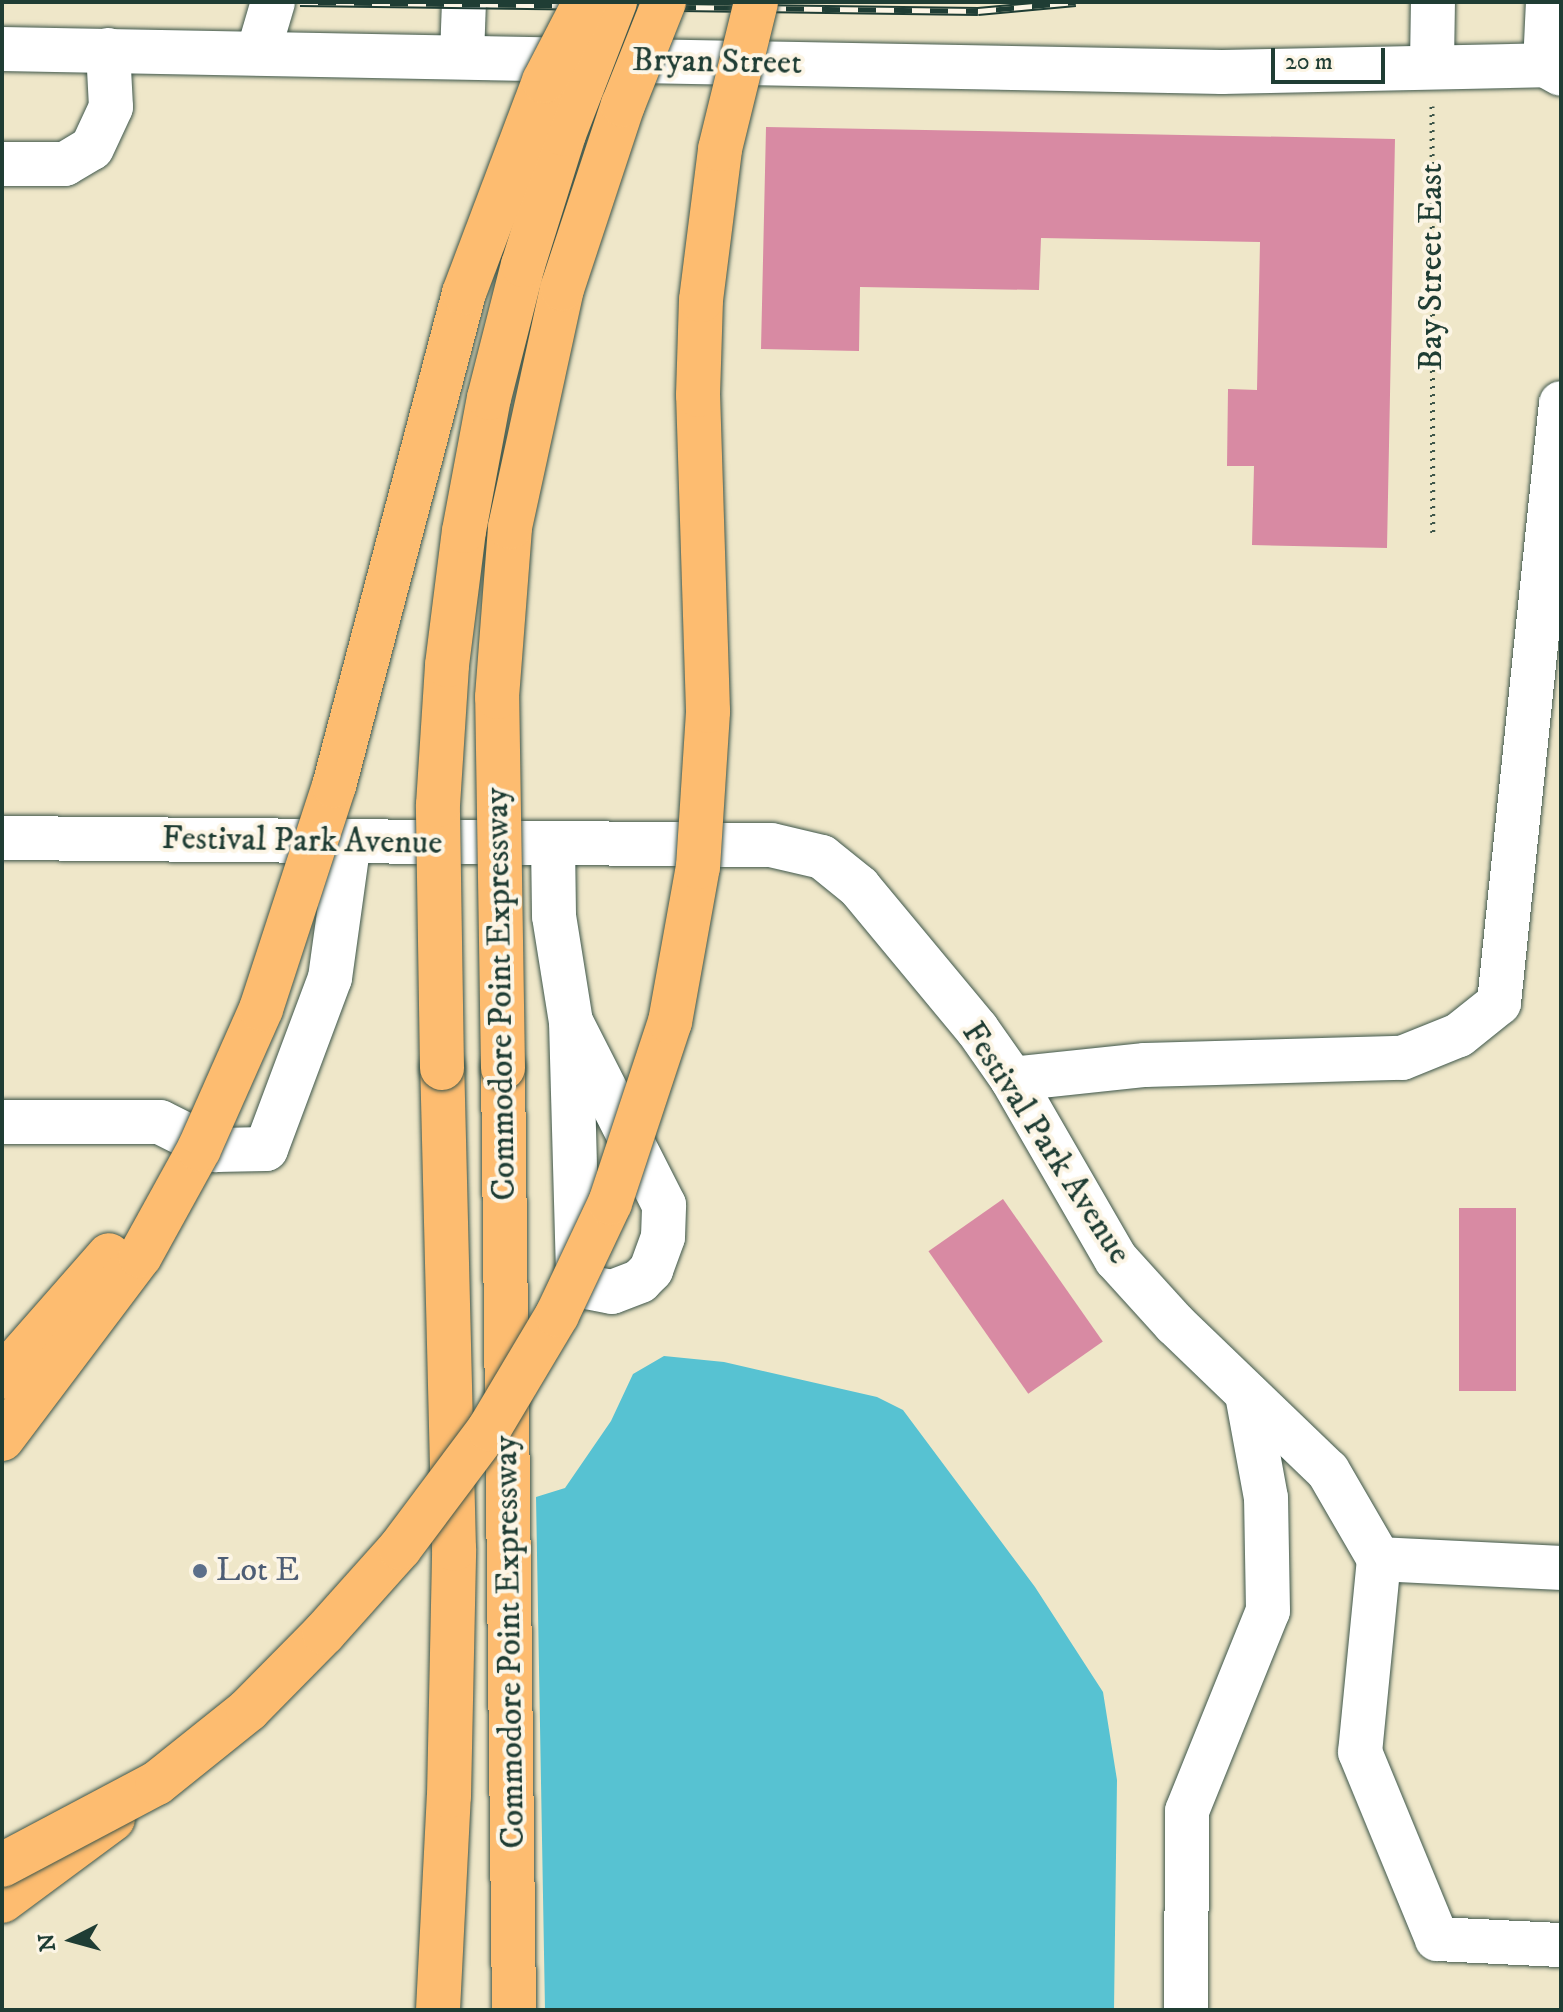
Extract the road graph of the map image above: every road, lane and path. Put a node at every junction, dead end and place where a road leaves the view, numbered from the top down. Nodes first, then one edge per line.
1 (273, 2) edge
2 (464, 2) edge
3 (585, 2) edge
4 (615, 2) edge
5 (664, 2) edge
6 (756, 2) edge
7 (1433, 2) edge
8 (1548, 2) edge
9 (2, 49) edge
10 (108, 50) junction
11 (258, 53) junction
12 (462, 56) junction
13 (1432, 64) junction
14 (1553, 70) edge
15 (2, 164) edge
16 (1561, 403) edge
17 (1433, 533) dead end
18 (2, 838) edge
19 (349, 841) junction
20 (553, 843) junction
21 (261, 1009) junction
22 (571, 1022) junction
23 (1012, 1079) junction
24 (2, 1122) edge
25 (2, 1377) edge
26 (1247, 1394) junction
27 (2, 1439) edge
28 (1379, 1559) junction
29 (1561, 1568) edge
30 (157, 1783) junction
31 (2, 1865) edge
32 (2, 1901) edge
33 (1561, 1945) edge
34 (438, 2010) edge
35 (514, 2010) edge
36 (1186, 2010) edge

1 - 11 street
2 - 12 street
3 - 21 highway, bridge
4 - 34 highway, Commodore Point Expressway, bridge
5 - 35 highway, Commodore Point Expressway, bridge
6 - 30 highway, bridge
7 - 13 street
8 - 14 street
9 - 10 street, Bryan Street
10 - 11 street, Bryan Street
10 - 15 street
11 - 12 street, Bryan Street
12 - 13 street, Bryan Street
13 - 14 street, Bryan Street
13 - 17 path, Bay Street East
16 - 23 street
18 - 19 street, Festival Park Avenue
19 - 20 street, Festival Park Avenue
19 - 24 street
20 - 22 street
20 - 23 street, Festival Park Avenue
21 - 25 highway, bridge
21 - 27 highway, bridge
22 - 22 street
23 - 26 street, Festival Park Avenue
26 - 28 street, Festival Park Avenue
26 - 36 street
28 - 29 street
28 - 33 street
30 - 31 highway, bridge
30 - 32 highway, bridge

